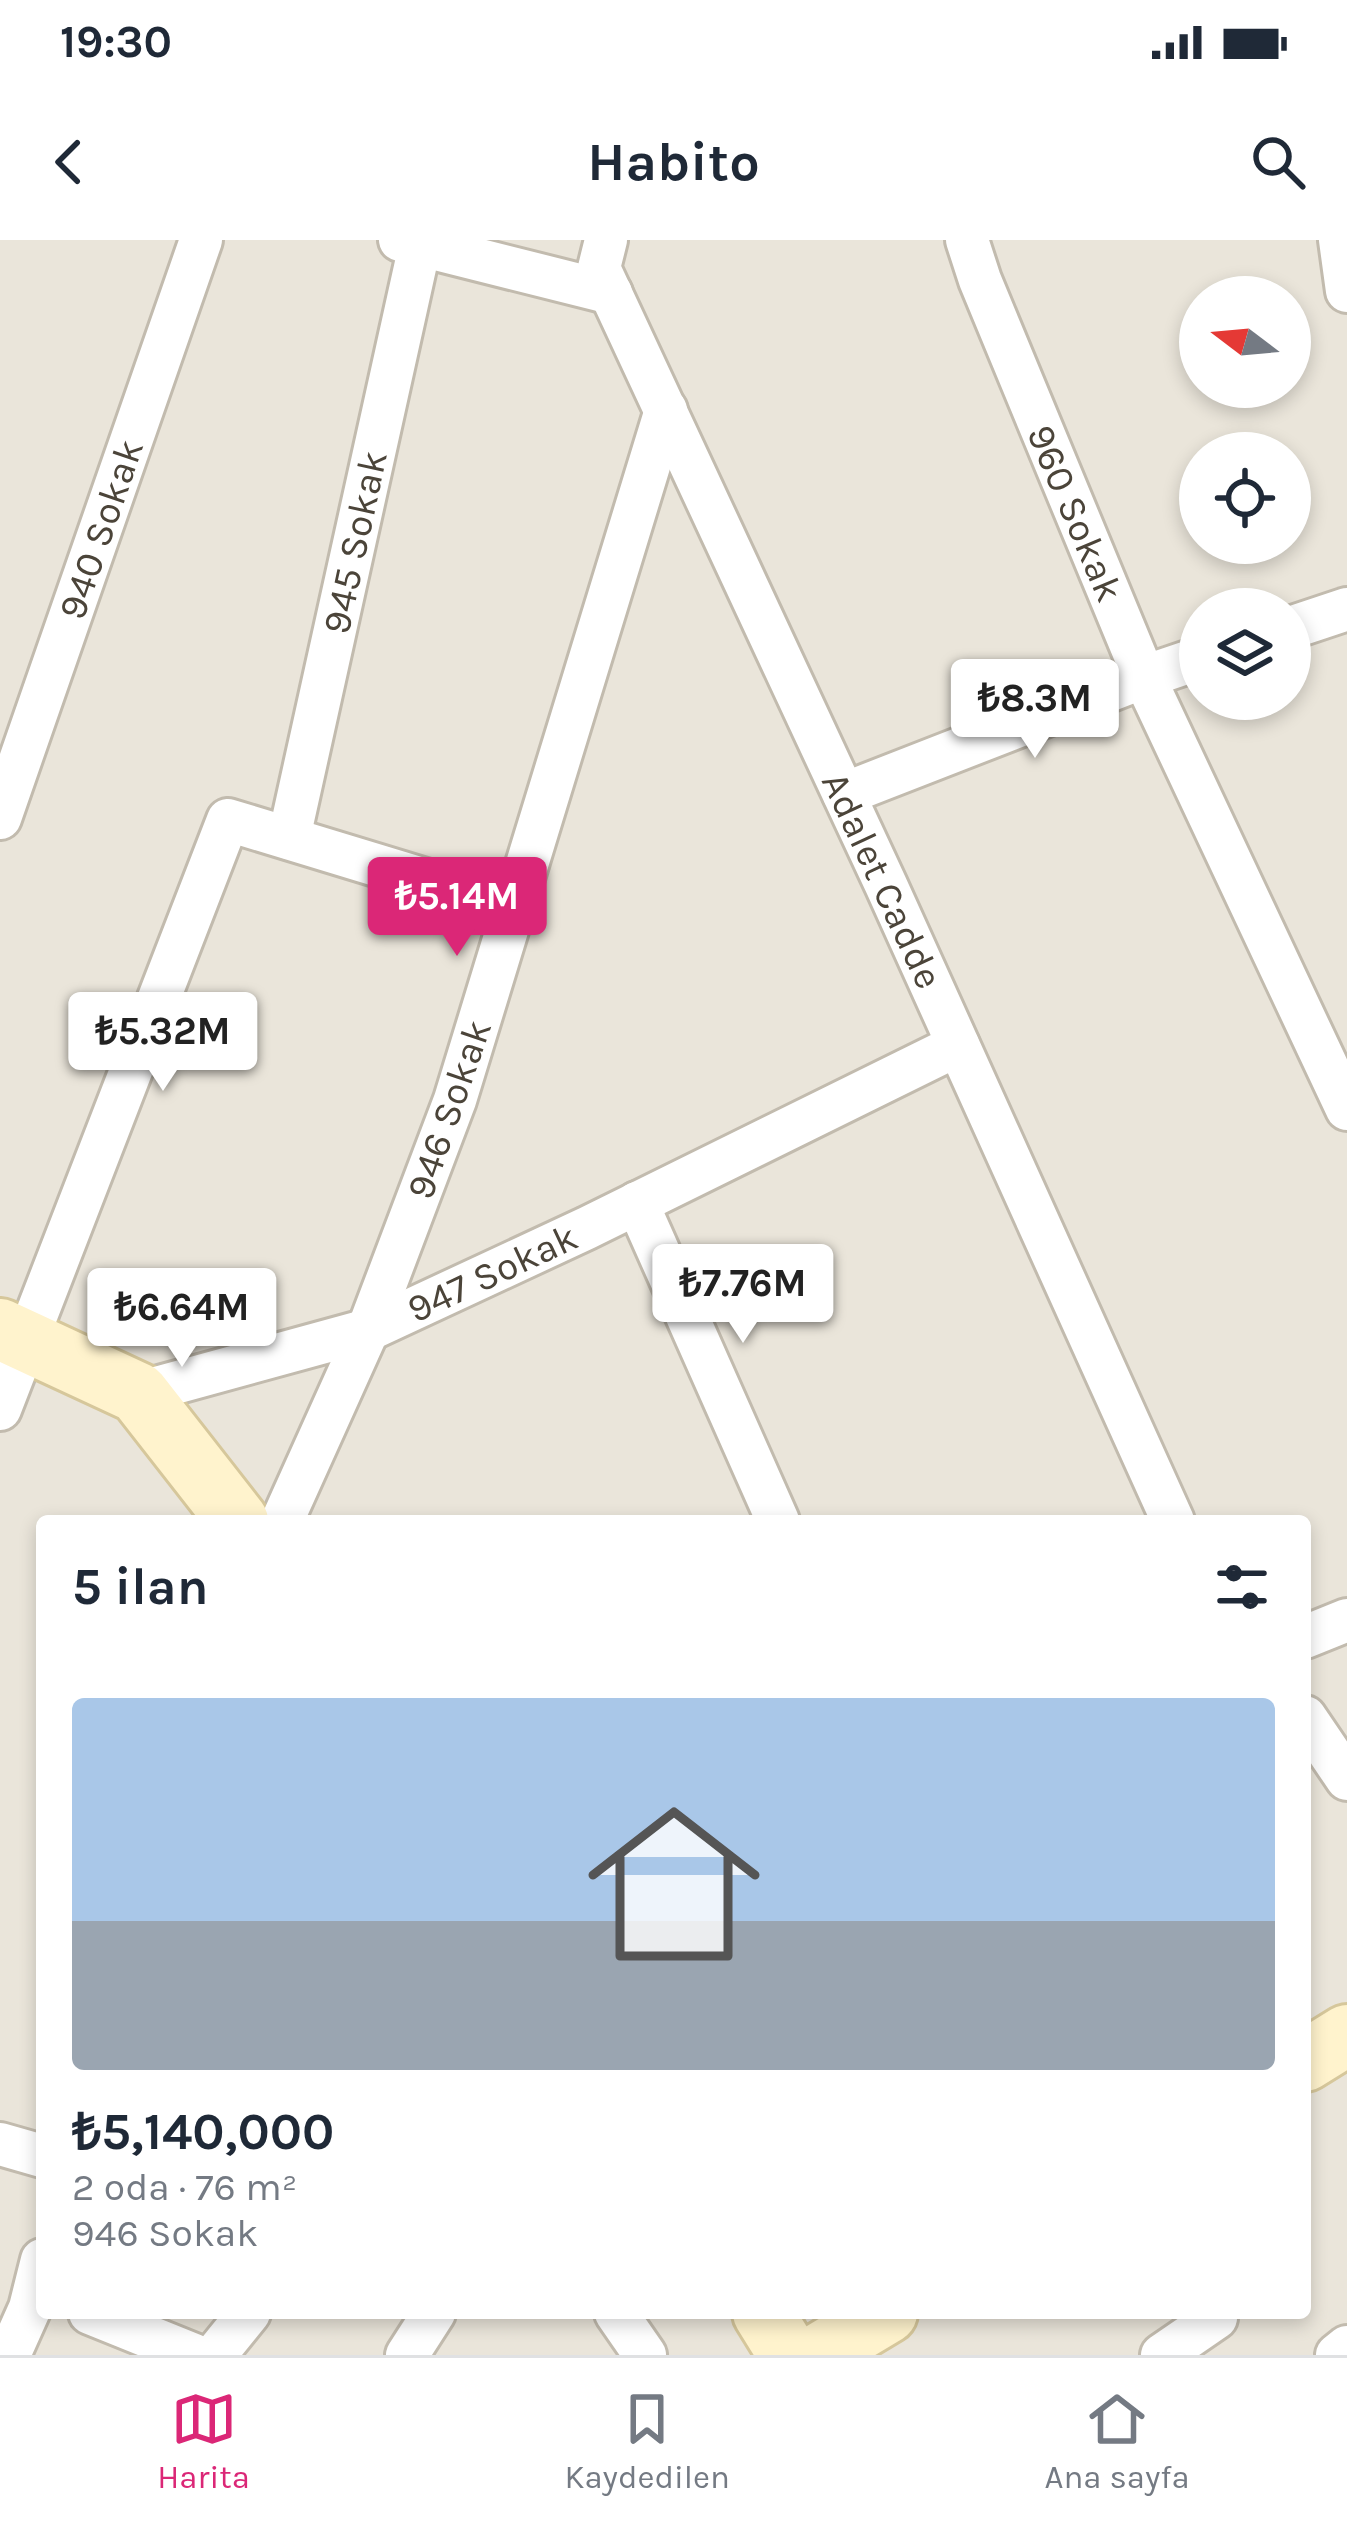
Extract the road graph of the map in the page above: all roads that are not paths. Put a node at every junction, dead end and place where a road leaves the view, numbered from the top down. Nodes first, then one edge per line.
1 (201, 240) edge
2 (607, 240) edge
3 (967, 240) edge
4 (1340, 240) edge
5 (410, 242) edge
6 (1347, 291) edge
7 (611, 293) junction
8 (665, 410) junction
9 (1347, 609) edge
10 (1311, 621) edge
11 (1179, 665) edge
12 (1144, 677) junction
13 (15, 725) edge
14 (844, 794) junction
15 (0, 818) edge
16 (289, 838) junction
17 (514, 907) junction
18 (958, 1045) junction
19 (1347, 1109) edge
20 (637, 1203) junction
21 (8, 1330) edge
22 (368, 1330) junction
23 (139, 1393) junction
24 (0, 1409) edge
25 (233, 1515) edge
26 (286, 1515) edge
27 (775, 1515) edge
28 (1170, 1515) edge
29 (1347, 1620) edge
30 (1311, 1635) edge
31 (1311, 1726) edge
32 (1347, 1779) edge
33 (1347, 2035) edge
34 (1311, 2057) edge
35 (0, 2144) edge
36 (36, 2154) edge
37 (36, 2291) edge
38 (105, 2319) edge
39 (244, 2319) edge
40 (430, 2319) edge
41 (620, 2319) edge
42 (767, 2319) edge
43 (877, 2319) edge
44 (1215, 2319) edge
45 (1347, 2347) edge
46 (9, 2355) edge
47 (194, 2355) edge
48 (215, 2355) edge
49 (406, 2355) edge
50 (645, 2355) edge
51 (790, 2355) edge
52 (817, 2355) edge
53 (1162, 2355) edge
54 (1337, 2355) edge

1 - 13 street, 940 Sokak
2 - 7 street, Adalet Cadde
3 - 12 street, 960 Sokak
4 - 6 street
5 - 7 street
5 - 16 street, 945 Sokak
7 - 8 street, Adalet Cadde
8 - 14 street, Adalet Cadde
8 - 17 street, 946 Sokak
9 - 10 street
11 - 12 street
12 - 14 street
12 - 19 street, 960 Sokak
13 - 15 street, 940 Sokak
14 - 18 street, Adalet Cadde
16 - 17 street
16 - 21 street
17 - 22 street, 946 Sokak
18 - 20 street, 947 Sokak
18 - 28 street, Adalet Cadde
20 - 22 street, 947 Sokak
20 - 27 street
21 - 23 street
21 - 24 street
22 - 23 street, 947 Sokak
22 - 26 street, 946 Sokak
23 - 25 street
29 - 30 street
31 - 32 street
33 - 34 street
35 - 36 street
37 - 46 street
38 - 47 street
39 - 48 street
40 - 49 street
41 - 50 street
42 - 51 street
43 - 52 street
44 - 53 street
45 - 54 street

